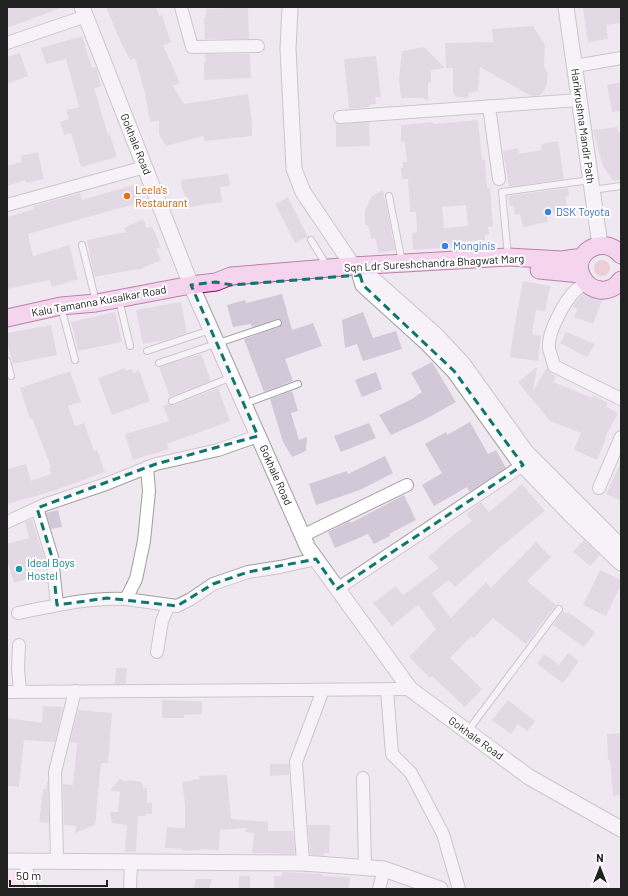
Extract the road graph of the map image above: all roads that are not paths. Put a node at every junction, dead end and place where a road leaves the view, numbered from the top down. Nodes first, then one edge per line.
1 (181, 7) edge
2 (290, 7) edge
3 (566, 7) edge
4 (85, 10) edge
5 (7, 43) edge
6 (258, 46) dead end
7 (621, 58) edge
8 (575, 66) junction
9 (580, 100) junction
10 (488, 106) junction
11 (340, 117) dead end
12 (145, 167) junction
13 (499, 179) dead end
14 (588, 186) junction
15 (621, 186) edge
16 (388, 196) dead end
17 (7, 205) edge
18 (311, 240) dead end
19 (82, 245) dead end
20 (600, 245) junction
21 (621, 255) edge
22 (582, 257) junction
23 (508, 258) junction
24 (402, 263) junction
25 (328, 268) junction
26 (357, 270) junction
27 (584, 279) junction
28 (216, 282) junction
29 (620, 282) edge
30 (191, 285) junction
31 (119, 298) junction
32 (96, 304) junction
33 (61, 306) junction
34 (7, 318) edge
35 (278, 323) dead end
36 (214, 336) junction
37 (130, 346) dead end
38 (147, 351) dead end
39 (75, 360) dead end
40 (7, 361) edge
41 (159, 362) dead end
42 (11, 376) dead end
43 (232, 377) junction
44 (298, 384) dead end
45 (621, 399) edge
46 (172, 401) dead end
47 (244, 404) junction
48 (258, 436) junction
49 (621, 437) edge
50 (523, 465) junction
51 (147, 467) junction
52 (407, 485) dead end
53 (599, 488) dead end
54 (38, 508) junction
55 (7, 522) edge
56 (302, 536) junction
57 (621, 547) edge
58 (316, 559) junction
59 (621, 563) edge
60 (337, 589) junction
61 (126, 599) junction
62 (57, 605) junction
63 (169, 606) junction
64 (559, 609) dead end
65 (18, 613) dead end
66 (20, 645) dead end
67 (157, 652) dead end
68 (387, 689) junction
69 (410, 689) junction
70 (323, 690) junction
71 (75, 691) junction
72 (7, 692) edge
73 (20, 692) junction
74 (467, 732) junction
75 (363, 778) dead end
76 (621, 829) edge
77 (7, 861) edge
78 (24, 861) junction
79 (57, 861) junction
80 (131, 862) junction
81 (303, 864) junction
82 (365, 868) junction
83 (384, 869) junction
84 (32, 889) edge
85 (130, 889) edge
86 (379, 889) edge
87 (440, 889) edge
88 (459, 889) edge

1 - 6 street
2 - 26 street
3 - 8 street, Harikrushna Mandir Path
4 - 5 street
4 - 12 street, Gokhale Road
7 - 8 street
8 - 9 street, Harikrushna Mandir Path
9 - 10 street
9 - 14 street, Harikrushna Mandir Path
10 - 11 street
10 - 13 street
12 - 17 street
12 - 30 street, Gokhale Road
14 - 15 lane
14 - 20 street, Harikrushna Mandir Path
14 - 23 lane
16 - 24 lane
18 - 25 lane
19 - 32 lane
20 - 21 main road
20 - 22 main road
22 - 23 main road, Sqn Ldr Sureshchandra Bhagwat Marg
22 - 27 main road
23 - 24 main road, Sqn Ldr Sureshchandra Bhagwat Marg
24 - 26 main road, Sqn Ldr Sureshchandra Bhagwat Marg
25 - 26 main road, Sqn Ldr Sureshchandra Bhagwat Marg
25 - 28 main road, Sqn Ldr Sureshchandra Bhagwat Marg
26 - 27 main road, Sqn Ldr Sureshchandra Bhagwat Marg
26 - 28 main road, Sqn Ldr Sureshchandra Bhagwat Marg
26 - 50 street
26 - 57 street
27 - 29 main road, Sqn Ldr Sureshchandra Bhagwat Marg
27 - 45 street
28 - 30 main road, Sqn Ldr Sureshchandra Bhagwat Marg
30 - 31 main road, Kalu Tamanna Kusalkar Road
30 - 36 street, Gokhale Road
31 - 32 main road, Kalu Tamanna Kusalkar Road
31 - 37 lane
32 - 33 main road, Kalu Tamanna Kusalkar Road
33 - 34 main road, Kalu Tamanna Kusalkar Road
33 - 39 lane
35 - 36 lane
36 - 38 lane
36 - 41 lane
36 - 43 street, Gokhale Road
40 - 42 lane
43 - 46 lane
43 - 47 street, Gokhale Road
44 - 47 lane
47 - 48 street, Gokhale Road
48 - 51 street
48 - 56 street, Gokhale Road
49 - 53 street
50 - 59 street
50 - 60 street
51 - 54 street
51 - 61 street
52 - 56 street
54 - 55 street
54 - 62 street
56 - 58 street, Gokhale Road
58 - 60 street, Gokhale Road
58 - 63 street
60 - 69 street, Gokhale Road
61 - 62 street
61 - 63 street
62 - 65 street
63 - 67 street
64 - 74 lane
66 - 73 street
68 - 69 street
68 - 70 street
68 - 88 street
69 - 74 street, Gokhale Road
70 - 71 street
70 - 81 street
71 - 73 street
71 - 79 street
72 - 73 street
74 - 76 street, Gokhale Road
75 - 82 street
77 - 78 street
78 - 79 street
78 - 84 street
79 - 80 street
80 - 81 street
80 - 85 street
81 - 82 street
82 - 83 street
83 - 86 street
83 - 87 street

